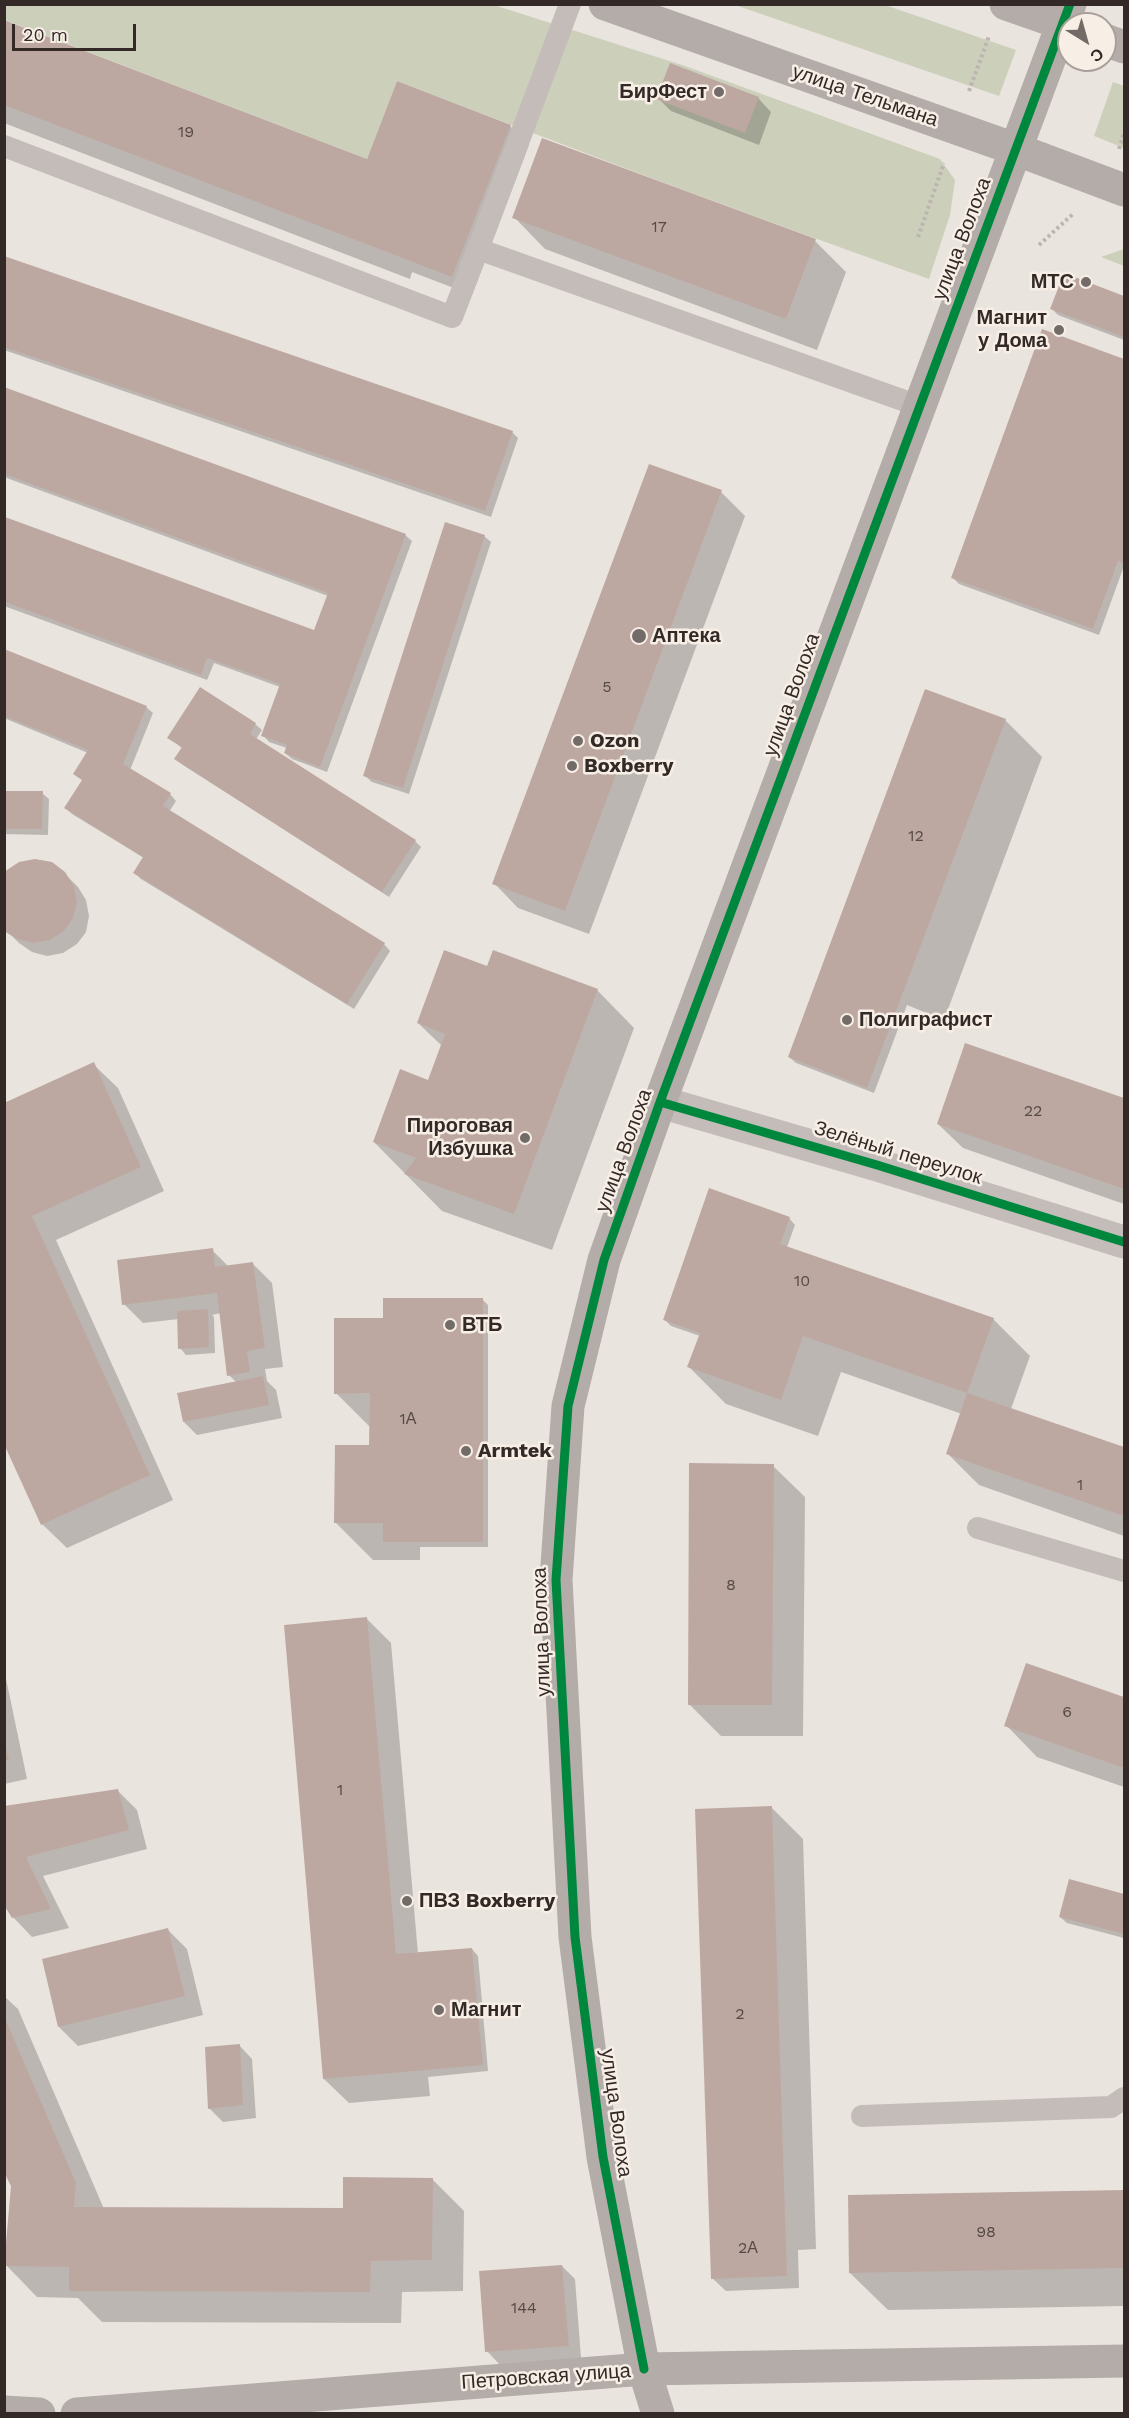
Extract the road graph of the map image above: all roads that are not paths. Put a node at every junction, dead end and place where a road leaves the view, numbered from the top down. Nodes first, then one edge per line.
1 (570, 4) edge
2 (605, 4) edge
3 (1006, 4) edge
4 (1057, 16) edge
5 (1057, 43) edge
6 (4, 146) edge
7 (1015, 149) junction
8 (1125, 190) edge
9 (478, 249) junction
10 (919, 405) junction
11 (660, 1102) junction
12 (1125, 1242) edge
13 (978, 1528) dead end
14 (1125, 1571) edge
15 (1125, 2098) edge
16 (862, 2116) dead end
17 (1125, 2361) edge
18 (644, 2369) junction
19 (4, 2412) edge
20 (39, 2414) edge
21 (77, 2414) edge
22 (658, 2414) edge

1 - 9 lane
2 - 7 street, улица Тельмана
3 - 4 street
5 - 7 street, улица Волоха
6 - 9 lane
7 - 8 street, улица Тельмана
7 - 10 street, улица Волоха
9 - 10 lane
10 - 11 street, улица Волоха
11 - 12 street, Зелёный переулок
11 - 18 street, улица Волоха
13 - 14 lane
15 - 16 lane
17 - 18 street, Петровская улица
18 - 21 street, Петровская улица
18 - 22 street, улица Волоха
19 - 20 street

